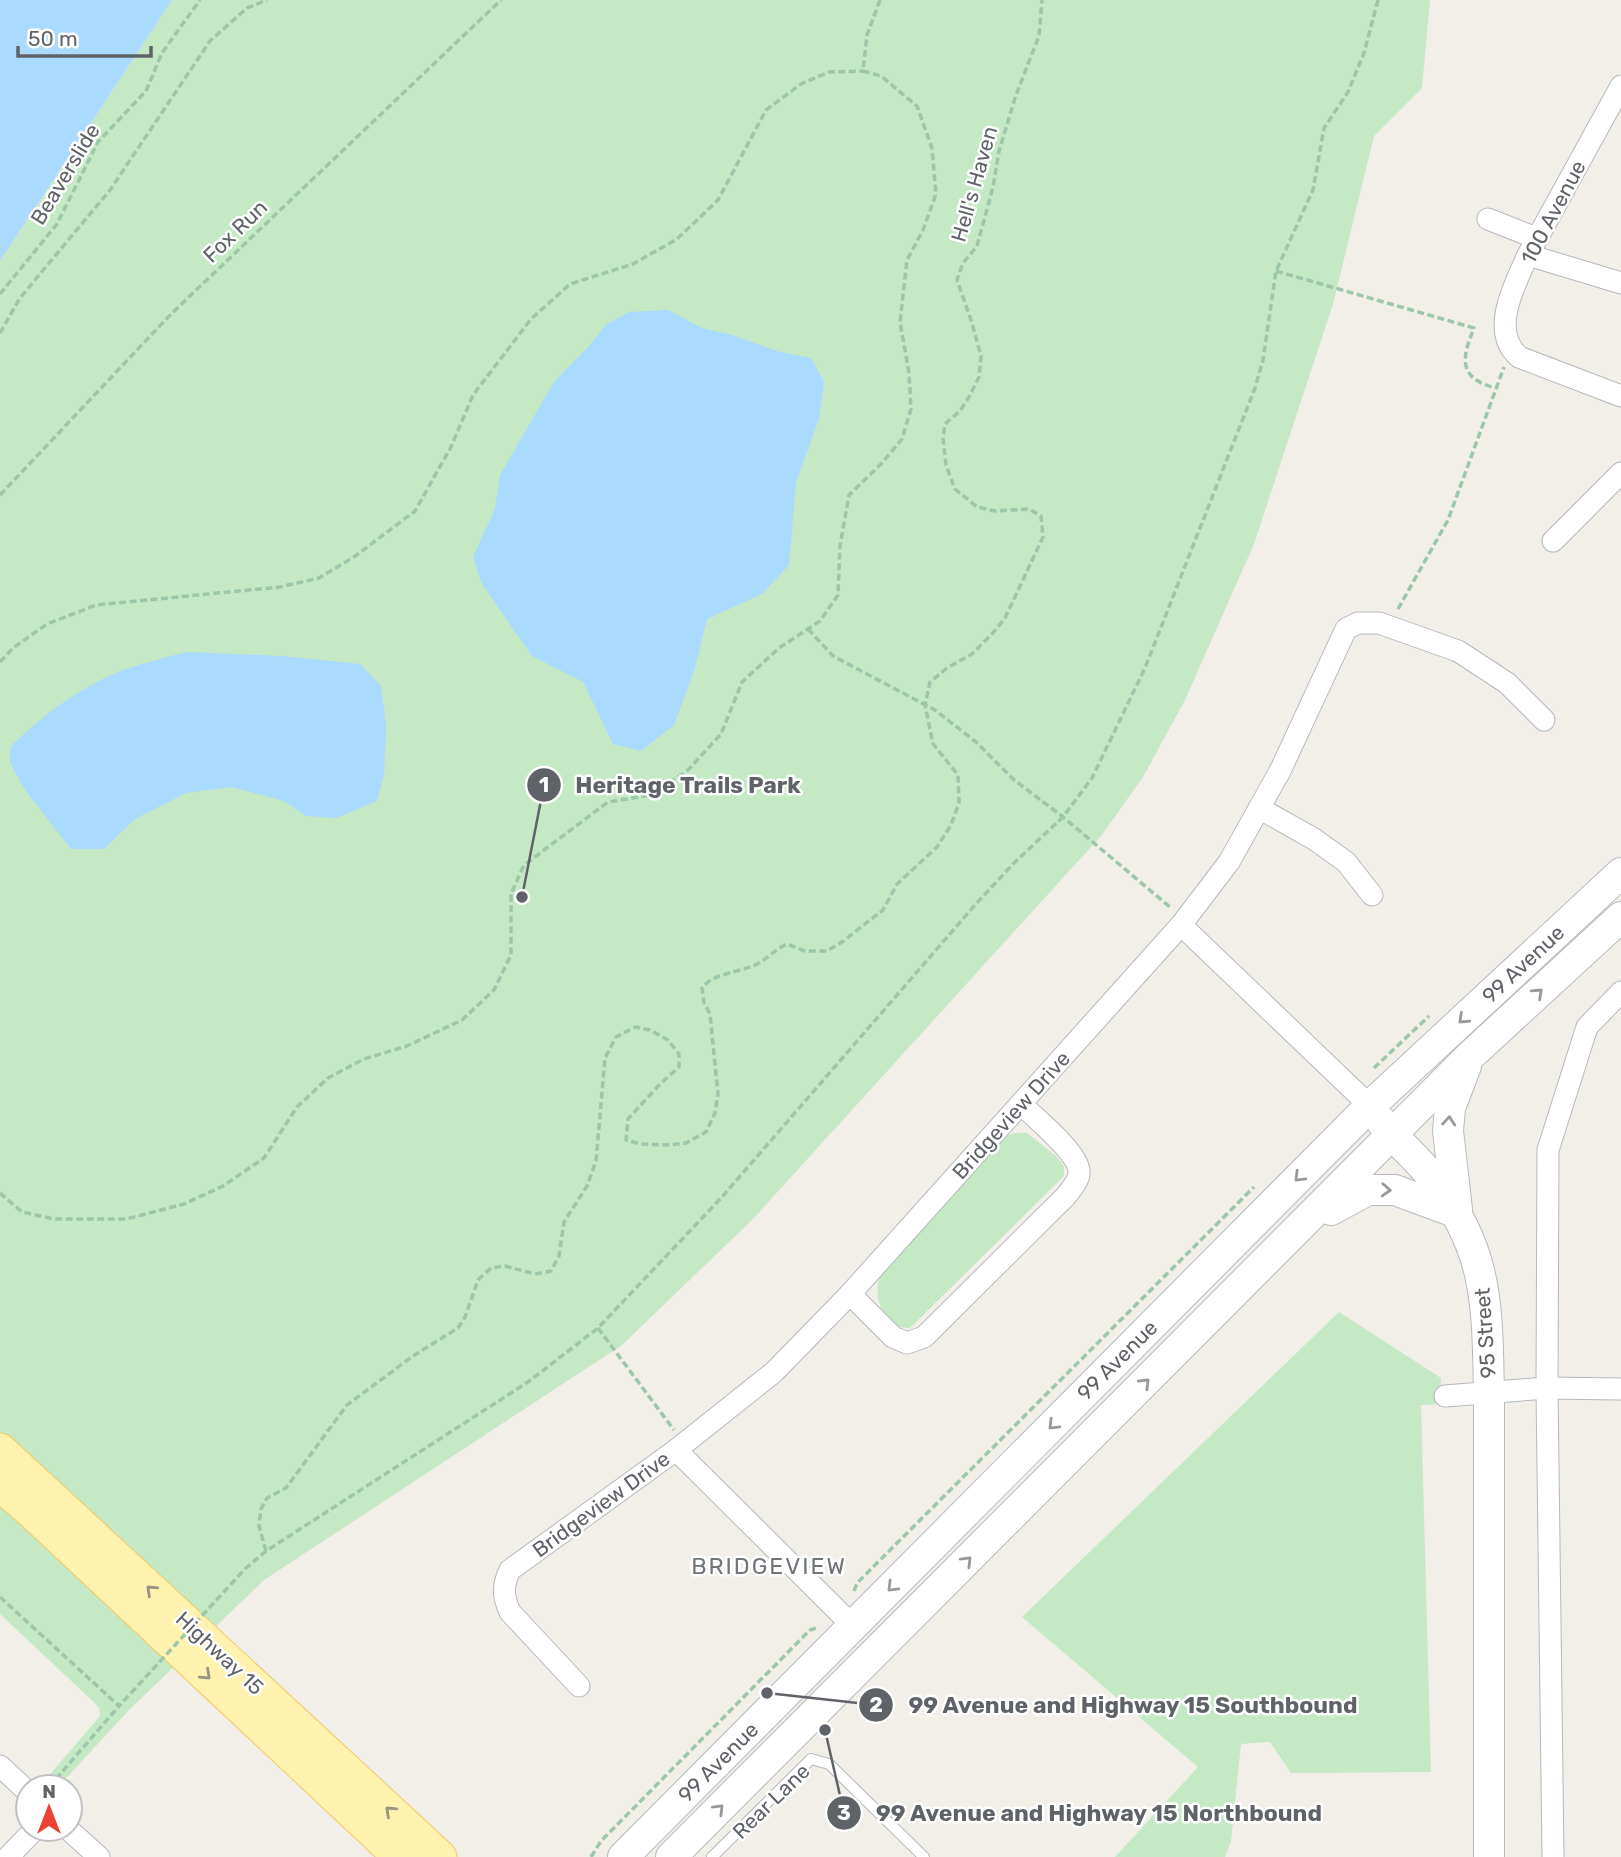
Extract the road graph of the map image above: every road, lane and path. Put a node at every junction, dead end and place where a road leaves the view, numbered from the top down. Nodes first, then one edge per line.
1 (200, 0) edge
2 (267, 0) edge
3 (501, 0) edge
4 (880, 0) edge
5 (1042, 0) edge
6 (1378, 0) edge
7 (863, 71) junction
8 (1621, 86) edge
9 (1488, 219) dead end
10 (1532, 246) junction
11 (1276, 271) junction
12 (1621, 283) edge
13 (0, 294) edge
14 (0, 333) edge
15 (1509, 347) junction
16 (1496, 388) junction
17 (1621, 396) edge
18 (1621, 473) edge
19 (0, 495) edge
20 (1553, 541) dead end
21 (1390, 627) junction
22 (808, 629) junction
23 (0, 662) edge
24 (925, 705) junction
25 (1544, 720) dead end
26 (1259, 808) junction
27 (1063, 817) junction
28 (1621, 873) edge
29 (1372, 895) dead end
30 (1621, 917) edge
31 (1183, 922) junction
32 (1621, 992) edge
33 (1470, 1056) junction
34 (1021, 1104) junction
35 (1370, 1106) junction
36 (1392, 1135) junction
37 (1260, 1181) dead end
38 (0, 1193) edge
39 (1457, 1213) junction
40 (1303, 1225) junction
41 (850, 1294) junction
42 (598, 1328) junction
43 (1547, 1388) junction
44 (1621, 1390) edge
45 (1489, 1394) junction
46 (1445, 1396) dead end
47 (680, 1447) junction
48 (0, 1450) edge
49 (0, 1484) edge
50 (266, 1551) junction
51 (854, 1592) dead end
52 (0, 1597) edge
53 (853, 1626) junction
54 (818, 1628) dead end
55 (579, 1686) dead end
56 (119, 1706) junction
57 (0, 1766) edge
58 (61, 1773) edge
59 (14, 1779) edge
60 (22, 1843) edge
61 (84, 1843) edge
62 (8, 1857) edge
63 (99, 1857) edge
64 (400, 1857) edge
65 (440, 1857) edge
66 (591, 1857) edge
67 (623, 1857) edge
68 (671, 1857) edge
69 (712, 1857) edge
70 (924, 1857) edge
71 (1489, 1857) edge
72 (1553, 1857) edge

1 - 13 path, Beaverslide
2 - 14 path
3 - 19 path, Fox Run
4 - 7 path
5 - 24 path, Hell's Haven
6 - 11 path
7 - 22 path
7 - 23 path
8 - 10 street, 100 Avenue
9 - 10 street
10 - 12 street
10 - 15 street, 100 Avenue
11 - 16 path
11 - 27 path
15 - 16 path
15 - 17 street
16 - 21 path
18 - 20 street
21 - 25 street, Bridgeview Drive
21 - 26 street, Bridgeview Drive
22 - 24 path
22 - 38 path
24 - 27 path
24 - 50 path
26 - 29 street
26 - 31 street, Bridgeview Drive
27 - 31 path
27 - 42 path
28 -> 35 main road, 99 Avenue
33 -> 30 main road, 99 Avenue
31 - 34 street, Bridgeview Drive
31 - 35 street, 95 Street
32 - 43 street
33 - 36 main road, 99 Avenue
39 -> 33 main road
34 - 41 street, Bridgeview Drive
34 - 41 street
35 - 36 main road, 95 Street
35 -> 53 main road, 99 Avenue
36 - 39 main road, 95 Street
36 - 40 main road, 99 Avenue
37 - 51 path
40 -> 39 main road
39 - 45 main road, 95 Street
68 -> 40 main road, 99 Avenue
41 - 47 street, Bridgeview Drive
42 - 47 path
42 - 50 path
43 - 44 street
43 - 45 street
43 - 72 street
45 - 46 street
45 - 71 main road, 95 Street
47 - 53 street
47 - 55 street, Bridgeview Drive
65 -> 48 main road, Highway 15
49 -> 64 main road, Highway 15
50 - 56 path, bridge
52 - 56 path
53 - 67 main road, 99 Avenue
54 - 66 path
56 - 58 path
57 - 59 street
60 - 62 street
61 - 63 street
69 - 70 lane, Rear Lane

